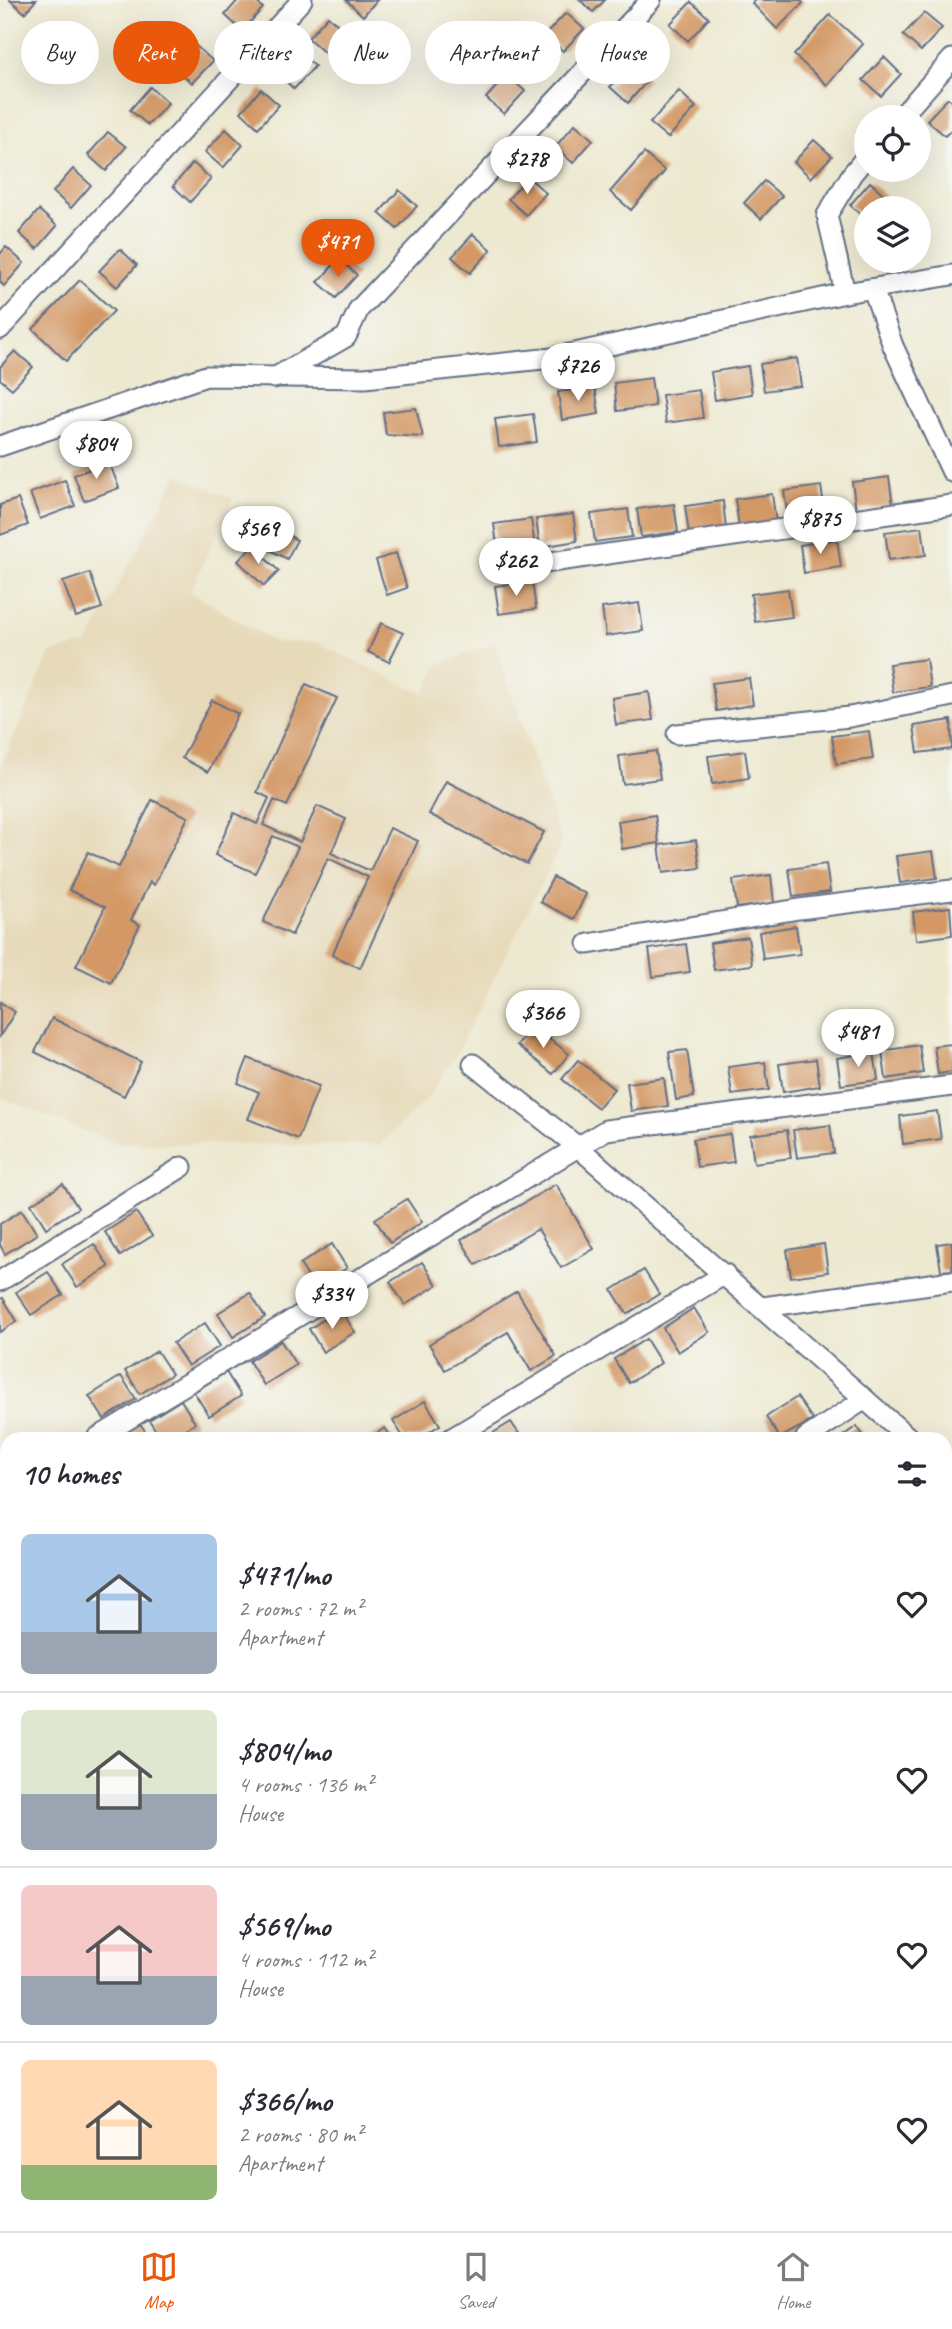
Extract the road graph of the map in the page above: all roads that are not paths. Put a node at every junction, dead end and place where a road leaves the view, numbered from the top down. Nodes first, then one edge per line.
1 (302, 0) edge
2 (651, 0) edge
3 (952, 59) edge
4 (912, 105) edge
5 (854, 172) edge
6 (952, 275) edge
7 (873, 289) junction
8 (845, 293) junction
9 (0, 329) edge
10 (274, 378) junction
11 (0, 446) edge
12 (952, 472) edge
13 (952, 505) edge
14 (523, 566) dead end
15 (952, 696) edge
16 (677, 734) dead end
17 (952, 890) edge
18 (587, 944) dead end
19 (473, 1064) dead end
20 (952, 1086) edge
21 (578, 1147) junction
22 (182, 1167) dead end
23 (725, 1274) junction
24 (0, 1281) edge
25 (952, 1281) edge
26 (763, 1307) junction
27 (866, 1399) junction
28 (107, 1432) edge
29 (462, 1432) edge
30 (815, 1432) edge
31 (902, 1432) edge

1 - 9 street
2 - 10 street
3 - 4 street
5 - 8 street
6 - 7 street
7 - 8 street
7 - 12 street
8 - 10 street
10 - 11 street
13 - 14 street
15 - 16 street
17 - 18 street
19 - 21 street
20 - 21 street
21 - 23 street
21 - 28 street
22 - 24 street
23 - 26 street
23 - 29 street
25 - 26 street
26 - 27 street
27 - 30 street
27 - 31 street

